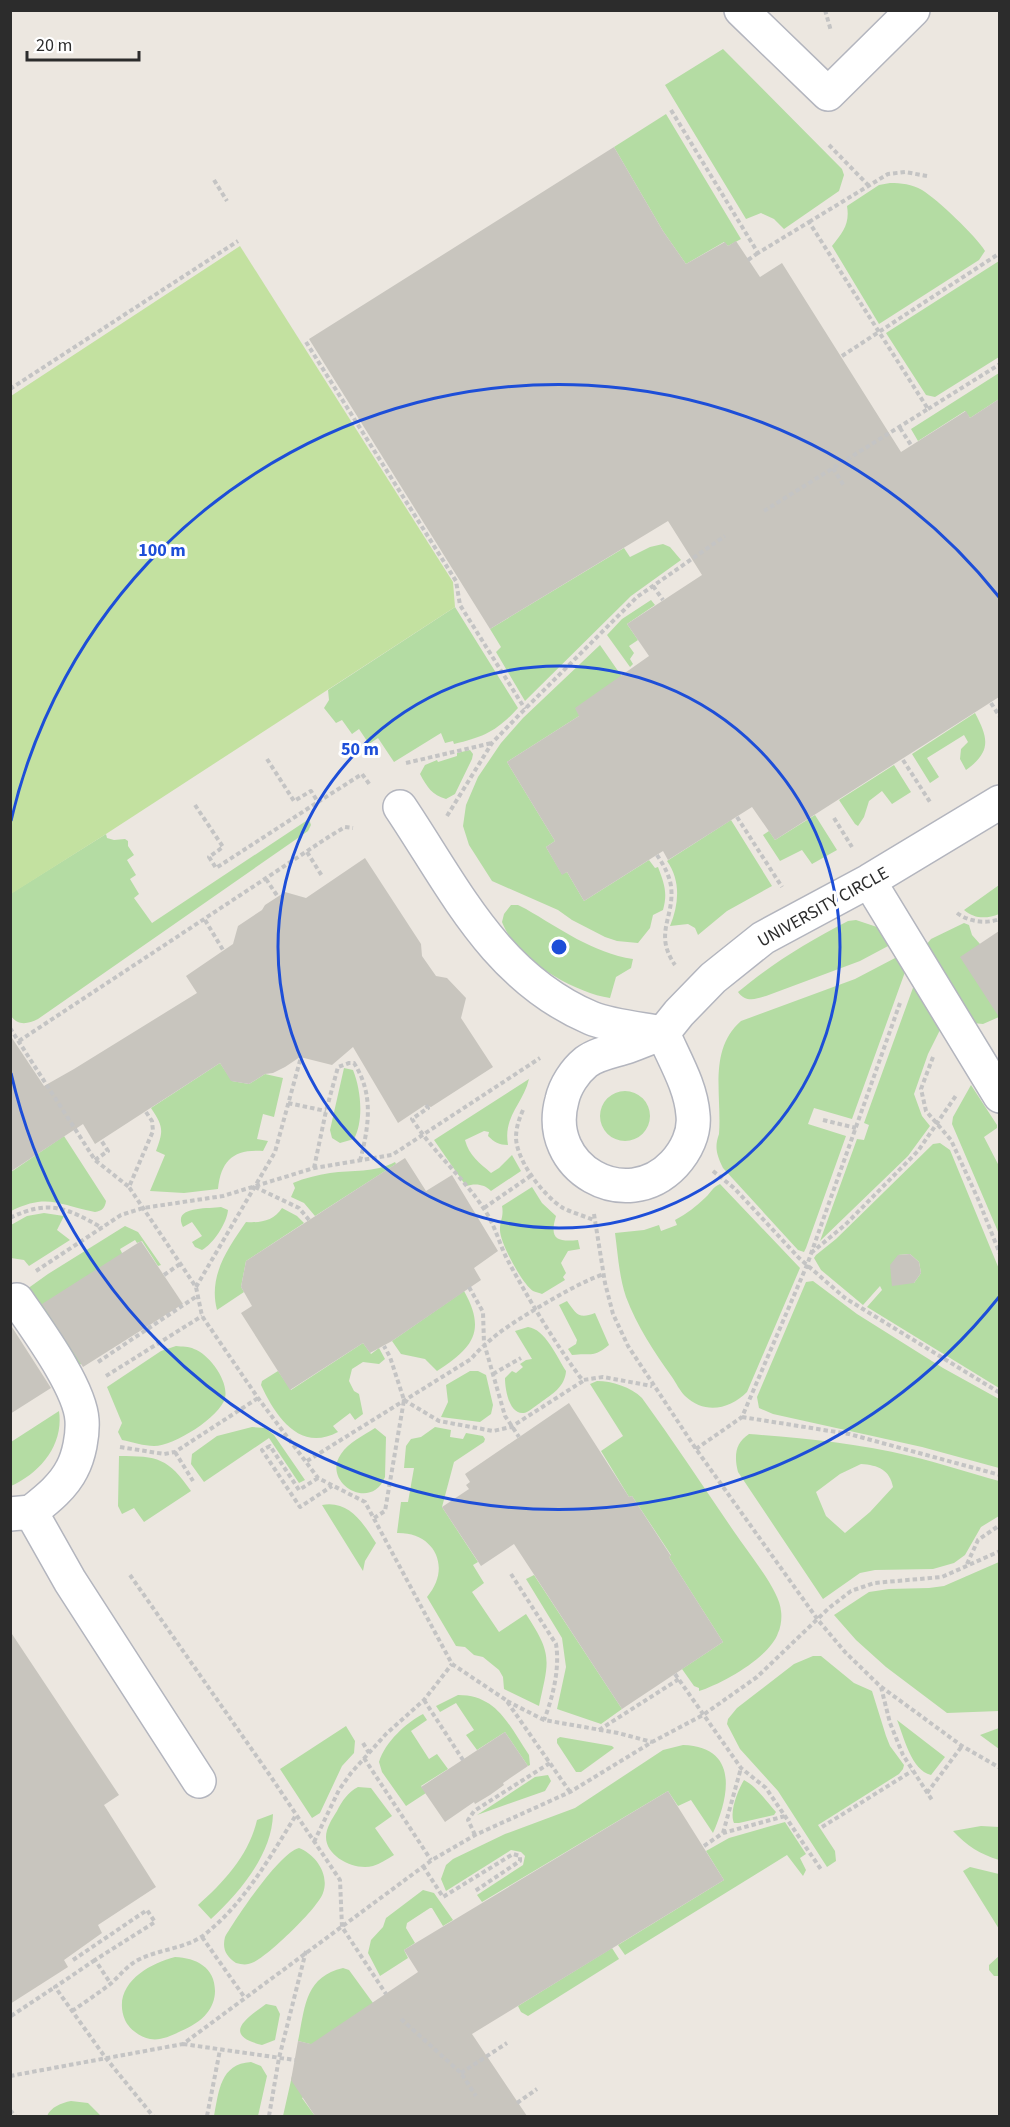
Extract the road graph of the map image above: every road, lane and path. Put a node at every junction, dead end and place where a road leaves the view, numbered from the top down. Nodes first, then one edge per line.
1 (741, 10) edge
2 (825, 10) edge
3 (913, 10) edge
4 (831, 31) dead end
5 (671, 110) dead end
6 (830, 145) dead end
7 (927, 176) dead end
8 (214, 180) dead end
9 (868, 185) junction
10 (227, 201) dead end
11 (808, 222) junction
12 (238, 241) dead end
13 (999, 252) edge
14 (758, 253) junction
15 (748, 260) dead end
16 (877, 332) junction
17 (306, 342) dead end
18 (842, 356) dead end
19 (999, 364) edge
20 (10, 389) edge
21 (928, 410) junction
22 (900, 428) junction
23 (911, 445) dead end
24 (833, 468) junction
25 (844, 486) dead end
26 (764, 511) dead end
27 (725, 536) dead end
28 (653, 586) junction
29 (663, 600) dead end
30 (991, 703) dead end
31 (525, 709) junction
32 (999, 717) edge
33 (492, 743) junction
34 (267, 759) dead end
35 (903, 760) dead end
36 (406, 763) dead end
37 (370, 785) dead end
38 (318, 802) junction
39 (999, 802) edge
40 (931, 804) dead end
41 (195, 805) dead end
42 (400, 807) dead end
43 (737, 817) dead end
44 (834, 818) dead end
45 (444, 820) dead end
46 (352, 828) dead end
47 (852, 847) dead end
48 (307, 852) junction
49 (657, 855) dead end
50 (322, 876) dead end
51 (266, 879) junction
52 (869, 881) junction
53 (782, 887) dead end
54 (278, 897) dead end
55 (957, 914) dead end
56 (999, 919) edge
57 (205, 920) junction
58 (223, 950) dead end
59 (675, 964) dead end
60 (903, 995) dead end
61 (10, 1028) edge
62 (663, 1033) junction
63 (19, 1041) junction
64 (936, 1050) dead end
65 (543, 1056) dead end
66 (301, 1057) dead end
67 (963, 1086) dead end
68 (999, 1096) edge
69 (288, 1103) junction
70 (426, 1105) dead end
71 (326, 1111) junction
72 (146, 1112) dead end
73 (823, 1120) dead end
74 (938, 1123) junction
75 (856, 1128) junction
76 (422, 1135) junction
77 (101, 1140) dead end
78 (95, 1160) junction
79 (360, 1161) junction
80 (314, 1168) junction
81 (532, 1176) dead end
82 (720, 1176) dead end
83 (600, 1181) junction
84 (254, 1186) junction
85 (129, 1187) junction
86 (143, 1208) junction
87 (484, 1208) junction
88 (10, 1218) edge
89 (309, 1220) dead end
90 (102, 1228) junction
91 (810, 1254) junction
92 (999, 1254) edge
93 (50, 1262) dead end
94 (180, 1264) junction
95 (807, 1265) junction
96 (603, 1274) junction
97 (164, 1275) dead end
98 (196, 1287) junction
99 (469, 1287) dead end
100 (197, 1296) junction
101 (17, 1300) dead end
102 (535, 1310) junction
103 (202, 1316) junction
104 (484, 1343) junction
105 (384, 1346) dead end
106 (108, 1354) dead end
107 (521, 1358) dead end
108 (493, 1374) junction
109 (100, 1380) dead end
110 (583, 1380) junction
111 (652, 1386) junction
112 (999, 1393) edge
113 (258, 1398) junction
114 (404, 1400) junction
115 (742, 1417) junction
116 (511, 1426) junction
117 (519, 1437) dead end
118 (120, 1447) dead end
119 (696, 1449) junction
120 (175, 1452) junction
121 (307, 1461) junction
122 (999, 1475) edge
123 (318, 1478) junction
124 (194, 1481) dead end
125 (333, 1486) junction
126 (21, 1513) edge
127 (374, 1518) junction
128 (999, 1525) edge
129 (999, 1551) edge
130 (967, 1566) junction
131 (511, 1574) dead end
132 (130, 1575) dead end
133 (818, 1620) junction
134 (452, 1664) junction
135 (675, 1674) dead end
136 (679, 1679) junction
137 (880, 1686) junction
138 (424, 1700) junction
139 (506, 1700) junction
140 (703, 1716) junction
141 (544, 1719) junction
142 (599, 1730) junction
143 (652, 1742) junction
144 (363, 1743) dead end
145 (962, 1746) junction
146 (369, 1753) junction
147 (364, 1758) junction
148 (463, 1760) dead end
149 (550, 1763) junction
150 (999, 1767) edge
151 (741, 1768) junction
152 (912, 1771) junction
153 (199, 1780) dead end
154 (570, 1792) junction
155 (927, 1793) junction
156 (932, 1800) dead end
157 (296, 1815) junction
158 (785, 1816) junction
159 (822, 1827) dead end
160 (723, 1833) junction
161 (475, 1835) junction
162 (314, 1843) junction
163 (704, 1846) dead end
164 (432, 1860) junction
165 (423, 1866) junction
166 (822, 1871) dead end
167 (475, 1891) dead end
168 (342, 1927) junction
169 (202, 1937) junction
170 (306, 1951) junction
171 (73, 1960) dead end
172 (95, 1960) junction
173 (111, 1984) junction
174 (55, 1987) junction
175 (386, 1995) dead end
176 (245, 1998) junction
177 (72, 2011) junction
178 (11, 2016) edge
179 (401, 2019) dead end
180 (507, 2043) dead end
181 (183, 2044) junction
182 (220, 2050) junction
183 (105, 2057) junction
184 (279, 2058) junction
185 (295, 2060) dead end
186 (461, 2073) junction
187 (10, 2076) edge
188 (537, 2089) dead end
189 (476, 2096) dead end
190 (517, 2103) dead end
191 (10, 2110) edge
192 (15, 2116) edge
193 (153, 2116) edge
194 (207, 2116) edge
195 (269, 2116) edge

1 - 3 street
2 - 4 path
5 - 14 path
6 - 9 path
7 - 9 path
8 - 10 path
9 - 11 path
11 - 14 path
11 - 16 path
12 - 20 path
13 - 16 path
14 - 15 path
16 - 18 path
16 - 21 path
17 - 31 path
19 - 21 path
21 - 22 path
22 - 23 path
22 - 24 path
24 - 25 path
24 - 26 path
27 - 28 path
28 - 29 path
28 - 31 path
30 - 32 path
31 - 33 path
33 - 36 path
33 - 45 path
34 - 38 path
35 - 40 path
37 - 38 path
38 - 41 path
39 - 52 street, UNIVERSITY CIRCLE
42 - 62 street
43 - 53 path
44 - 47 path
46 - 48 path
48 - 50 path
48 - 51 path
49 - 59 path
51 - 54 path
51 - 57 path
52 - 62 street, UNIVERSITY CIRCLE
52 - 68 street
55 - 56 path
57 - 58 path
57 - 63 path
60 - 75 path
61 - 63 path
62 - 83 street
62 - 83 street
63 - 78 path
64 - 74 path
65 - 76 path
66 - 69 path
67 - 74 path
69 - 71 path
69 - 84 path
70 - 76 path
71 - 79 path
71 - 80 path
72 - 85 path
73 - 75 path
74 - 91 path
74 - 92 path
75 - 91 path
76 - 79 path
76 - 87 path
77 - 78 path
78 - 85 path
79 - 80 path
80 - 84 path
81 - 87 path
82 - 95 path
83 - 96 path
84 - 86 path
84 - 89 path
84 - 98 path
85 - 86 path
86 - 90 path
86 - 94 path
87 - 102 path
88 - 90 path
90 - 93 path
91 - 95 path
94 - 97 path
94 - 98 path
95 - 112 path
95 - 115 path
96 - 102 path
96 - 111 path
98 - 100 path
99 - 104 path
100 - 103 path
100 - 106 path
101 - 126 street
102 - 104 path
102 - 110 path
103 - 109 path
103 - 113 path
104 - 108 path
104 - 114 path
105 - 114 path
107 - 108 path
108 - 116 path
110 - 111 path
110 - 116 path
111 - 119 path
113 - 120 path
113 - 121 path
114 - 116 path
114 - 121 path
114 - 127 path
115 - 119 path
115 - 122 path
116 - 117 path
118 - 120 path
119 - 133 path
120 - 124 path
121 - 123 path
123 - 125 path
123 - 125 path
125 - 127 path
126 - 153 street
127 - 134 path
128 - 130 path
129 - 130 path
130 - 133 path
131 - 141 path
132 - 157 path
133 - 137 path
133 - 140 path
134 - 138 path
134 - 139 path
135 - 136 path
136 - 140 path
136 - 142 path
137 - 145 path
137 - 152 path
138 - 146 path
138 - 148 path
139 - 141 path
139 - 149 path
140 - 143 path
140 - 151 path
141 - 142 path
142 - 143 path
143 - 154 path
144 - 146 path
145 - 150 path
145 - 155 path
146 - 147 path
147 - 162 path
147 - 164 path
149 - 154 path
149 - 161 path
151 - 158 path
151 - 160 path
152 - 155 path
152 - 159 path
154 - 161 path
155 - 156 path
157 - 162 path
157 - 169 path
158 - 160 path
158 - 166 path
160 - 163 path
161 - 164 path
162 - 168 path
164 - 165 path
165 - 167 path
165 - 168 path
168 - 170 path
168 - 175 path
169 - 173 path
169 - 176 path
170 - 176 path
170 - 184 path
171 - 172 path
172 - 173 path
172 - 174 path
173 - 177 path
174 - 177 path
174 - 178 path
176 - 181 path
177 - 183 path
179 - 186 path
180 - 186 path
181 - 182 path
181 - 183 path
182 - 184 path
182 - 194 path
183 - 187 path
183 - 193 path
184 - 185 path
184 - 195 path
186 - 189 path
188 - 190 path
191 - 192 path

